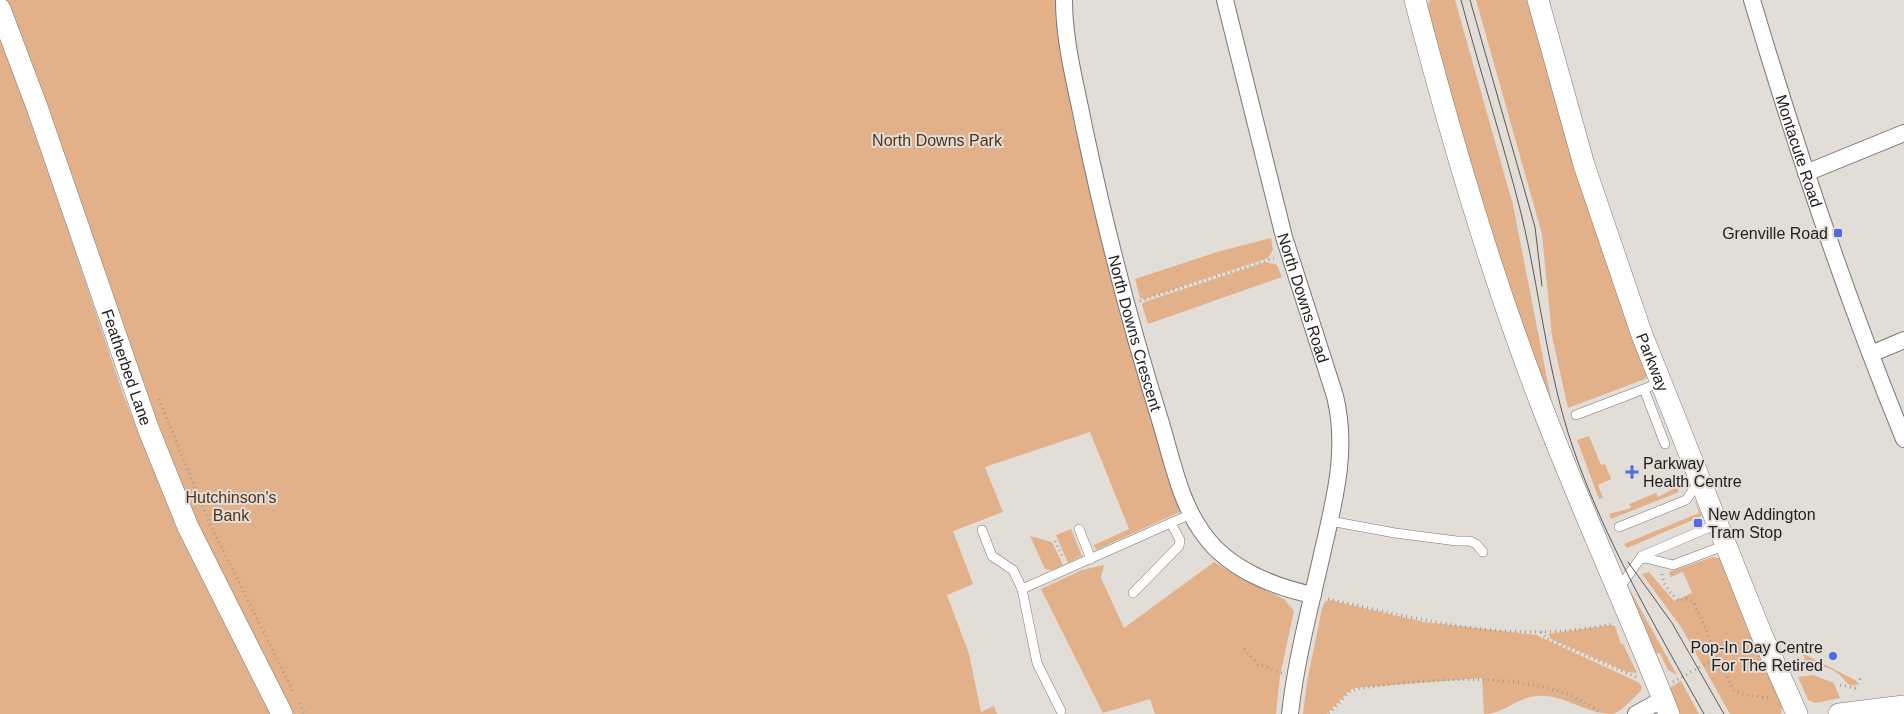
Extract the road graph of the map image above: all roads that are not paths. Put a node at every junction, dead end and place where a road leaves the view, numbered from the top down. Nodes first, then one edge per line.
1 (1064, 0) edge
2 (1225, 0) edge
3 (1415, 0) edge
4 (1538, 0) edge
5 (1752, 0) edge
6 (0, 9) edge
7 (1904, 133) edge
8 (1806, 173) junction
9 (1904, 340) edge
10 (1871, 354) junction
11 (1652, 385) junction
12 (1576, 414) dead end
13 (1904, 438) edge
14 (1666, 444) dead end
15 (1703, 486) junction
16 (1191, 514) junction
17 (1330, 521) junction
18 (1171, 524) junction
19 (1718, 524) junction
20 (1618, 527) dead end
21 (1079, 529) dead end
22 (982, 530) dead end
23 (1727, 545) junction
24 (1483, 552) dead end
25 (1091, 558) junction
26 (1637, 561) junction
27 (1022, 589) junction
28 (1617, 591) junction
29 (1133, 593) dead end
30 (1313, 595) junction
31 (1667, 698) edge
32 (1896, 709) edge
33 (1061, 711) dead end
34 (282, 714) edge
35 (1290, 714) edge
36 (1636, 714) edge
37 (1797, 714) edge
38 (1839, 714) edge

1 - 16 street, North Downs Crescent
2 - 17 street, North Downs Road
3 - 28 street
4 - 11 street, Parkway
5 - 8 street, Montacute Road
6 - 34 street, Featherbed Lane
7 - 8 street
8 - 10 street, Montacute Road
9 - 10 street
10 - 13 street, Montacute Road
11 - 12 lane
11 - 14 lane
11 - 15 street, Parkway
15 - 19 street, Parkway
15 - 20 lane
16 - 18 lane
16 - 30 street, North Downs Crescent
17 - 24 lane
17 - 30 street, North Downs Road
18 - 25 lane
18 - 29 lane
19 - 23 street, Parkway
19 - 26 lane
21 - 25 lane
22 - 27 lane
23 - 26 lane
23 - 37 street, Parkway
25 - 27 lane
26 - 28 lane
27 - 33 lane
28 - 31 street
30 - 35 street, North Downs Road
31 - 36 street
32 - 38 street

